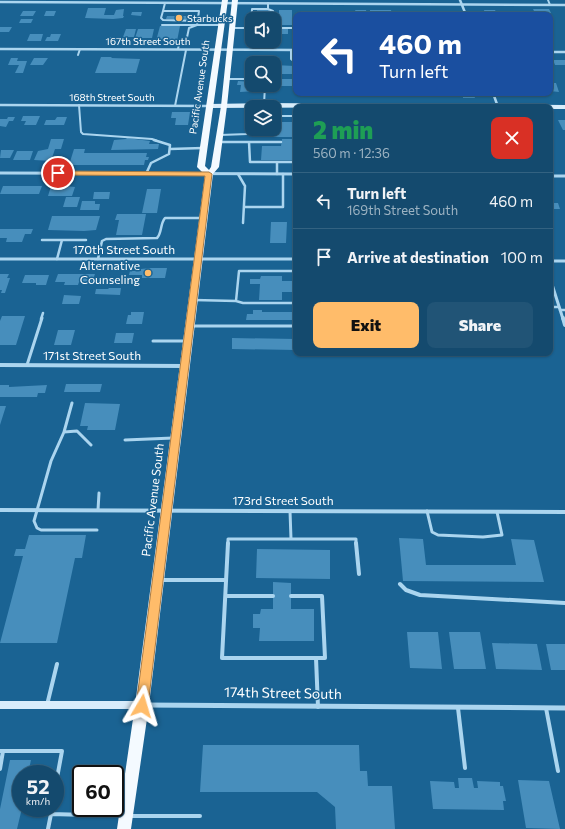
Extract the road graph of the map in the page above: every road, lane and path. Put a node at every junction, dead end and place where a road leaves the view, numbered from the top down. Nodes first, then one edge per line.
1 (460, 0) edge
2 (548, 0) edge
3 (129, 1) edge
4 (197, 1) edge
5 (224, 1) edge
6 (235, 1) edge
7 (273, 1) edge
8 (0, 2) edge
9 (165, 3) junction
10 (268, 3) junction
11 (462, 4) junction
12 (550, 4) junction
13 (565, 5) edge
14 (268, 9) junction
15 (163, 11) junction
16 (252, 12) edge
17 (273, 12) edge
18 (465, 12) edge
19 (198, 21) junction
20 (162, 25) dead end
21 (197, 25) junction
22 (221, 25) junction
23 (231, 28) junction
24 (245, 28) edge
25 (281, 28) edge
26 (293, 28) edge
27 (0, 49) edge
28 (80, 49) junction
29 (178, 50) junction
30 (186, 50) junction
31 (217, 50) junction
32 (229, 50) junction
33 (291, 50) joint
34 (553, 52) edge
35 (565, 52) edge
36 (78, 55) dead end
37 (293, 61) edge
38 (226, 79) junction
39 (245, 79) edge
40 (0, 105) edge
41 (79, 105) junction
42 (245, 105) edge
43 (281, 105) edge
44 (293, 105) edge
45 (175, 106) junction
46 (209, 106) junction
47 (224, 106) junction
48 (245, 107) edge
49 (281, 107) edge
50 (293, 107) edge
51 (553, 108) edge
52 (553, 108) edge
53 (565, 108) edge
54 (281, 116) edge
55 (293, 116) edge
56 (245, 135) edge
57 (219, 139) junction
58 (249, 142) junction
59 (282, 142) dead end
60 (203, 148) junction
61 (170, 149) junction
62 (277, 162) junction
63 (293, 162) edge
64 (0, 173) edge
65 (146, 174) junction
66 (209, 174) junction
67 (238, 174) junction
68 (278, 174) junction
69 (283, 174) junction
70 (293, 174) edge
71 (553, 176) edge
72 (565, 176) edge
73 (244, 207) junction
74 (203, 218) junction
75 (243, 224) dead end
76 (42, 240) dead end
77 (62, 240) junction
78 (86, 240) dead end
79 (198, 258) junction
80 (0, 259) edge
81 (57, 259) junction
82 (98, 259) junction
83 (293, 259) edge
84 (553, 261) edge
85 (565, 261) edge
86 (293, 271) edge
87 (553, 287) edge
88 (192, 300) junction
89 (236, 300) junction
90 (293, 303) edge
91 (553, 307) edge
92 (560, 308) junction
93 (565, 310) edge
94 (43, 314) dead end
95 (565, 325) edge
96 (189, 326) junction
97 (293, 326) edge
98 (153, 341) dead end
99 (187, 342) junction
100 (0, 365) edge
101 (27, 366) junction
102 (184, 366) junction
103 (72, 403) dead end
104 (64, 432) junction
105 (175, 438) junction
106 (125, 440) dead end
107 (91, 445) dead end
108 (99, 493) dead end
109 (0, 510) edge
110 (37, 510) junction
111 (98, 510) junction
112 (166, 510) junction
113 (290, 511) junction
114 (427, 511) junction
115 (497, 512) junction
116 (565, 512) edge
117 (97, 530) dead end
118 (291, 539) junction
119 (359, 574) dead end
120 (157, 580) junction
121 (226, 580) junction
122 (400, 584) dead end
123 (226, 596) junction
124 (273, 596) dead end
125 (291, 596) dead end
126 (565, 603) edge
127 (316, 658) junction
128 (56, 664) dead end
129 (0, 705) edge
130 (47, 705) junction
131 (142, 706) junction
132 (318, 707) junction
133 (458, 708) junction
134 (546, 708) junction
135 (565, 708) edge
136 (2, 751) edge
137 (59, 765) edge
138 (465, 768) dead end
139 (0, 769) edge
140 (558, 771) dead end
141 (64, 814) edge
142 (126, 816) junction
143 (200, 816) dead end
144 (50, 817) edge
145 (48, 829) edge
146 (124, 829) edge

1 - 11 street
2 - 12 lane
3 - 8 street
3 - 9 street
4 - 5 street
4 - 9 street
5 - 6 street
5 - 22 main road, Pacific Avenue South
6 - 10 street
6 - 23 main road, Pacific Avenue South
7 - 10 street
7 - 11 street
9 - 15 lane
10 - 14 lane
11 - 12 street
11 - 18 street
12 - 13 street
14 - 16 lane
14 - 17 lane
15 - 19 lane
15 - 19 lane
19 - 21 lane
20 - 21 lane
21 - 22 lane
21 - 29 lane
22 - 31 main road, Pacific Avenue South
23 - 24 lane
23 - 32 main road, Pacific Avenue South
25 - 26 lane
27 - 28 street, 167th Street South
28 - 29 street, 167th Street South
28 - 36 lane
29 - 30 street, 167th Street South
30 - 31 street, 167th Street South
30 - 45 lane
31 - 32 street, 167th Street South
31 - 46 main road, Pacific Avenue South
32 - 33 street, 167th Street South
32 - 38 main road, Pacific Avenue South
33 - 37 lane
34 - 35 street
38 - 39 lane
38 - 47 main road, Pacific Avenue South
40 - 41 street, 168th Street South
41 - 45 street, 168th Street South
41 - 61 lane
42 - 47 street, 168th Street South
43 - 44 street, 168th Street South
45 - 46 street, 168th Street South
46 - 47 street, 168th Street South
46 - 60 main road, Pacific Avenue South
47 - 48 street, 168th Street South
47 - 57 main road, Pacific Avenue South
49 - 50 street
51 - 53 street, 168th Street South
52 - 53 street
54 - 55 lane
56 - 57 lane
57 - 58 lane
57 - 66 main road, Pacific Avenue South
58 - 59 lane
58 - 62 lane
60 - 61 lane
60 - 66 main road, Pacific Avenue South
61 - 65 lane
62 - 63 lane
62 - 68 lane
64 - 65 street
65 - 66 street
66 - 67 street
66 - 74 main road, Pacific Avenue South
67 - 68 street
67 - 73 lane
68 - 69 street
69 - 70 street
69 - 73 lane
71 - 72 street
73 - 75 lane
74 - 79 main road, Pacific Avenue South
74 - 82 lane
76 - 77 lane
77 - 78 lane
77 - 81 lane
79 - 82 street, 170th Street South
79 - 83 street, 170th Street South
79 - 88 main road, Pacific Avenue South
80 - 81 street, 170th Street South
81 - 82 street, 170th Street South
84 - 85 street
86 - 89 lane
87 - 92 street
88 - 89 lane
88 - 96 main road, Pacific Avenue South
89 - 90 lane
91 - 92 lane
92 - 93 lane
92 - 95 street
94 - 101 lane
96 - 97 lane
96 - 99 main road, Pacific Avenue South
98 - 99 lane
99 - 102 main road, Pacific Avenue South
100 - 101 street, 171st Street South
101 - 102 street, 171st Street South
102 - 105 main road, Pacific Avenue South
103 - 104 lane
104 - 107 lane
104 - 110 lane
105 - 106 lane
105 - 112 main road, Pacific Avenue South
108 - 111 lane
109 - 110 street, 173rd Street South
110 - 111 street, 173rd Street South
110 - 117 lane
111 - 112 street, 173rd Street South
112 - 113 street, 173rd Street South
112 - 120 main road, Pacific Avenue South
113 - 114 street, 173rd Street South
113 - 118 lane
114 - 115 street, 173rd Street South
114 - 115 lane
115 - 116 street, 173rd Street South
118 - 119 lane
118 - 121 lane
120 - 121 lane
120 - 131 main road, Pacific Avenue South
121 - 123 lane
122 - 126 lane
123 - 124 lane
123 - 127 lane
125 - 127 lane
127 - 132 lane
128 - 130 lane
129 - 130 street, 174th Street South
130 - 131 street, 174th Street South
131 - 132 street, 174th Street South
131 - 142 main road, Pacific Avenue South
132 - 133 street, 174th Street South
133 - 134 street, 174th Street South
133 - 138 lane
134 - 135 street, 174th Street South
134 - 140 lane
136 - 137 lane
136 - 139 lane
141 - 142 lane
142 - 143 lane
142 - 146 main road, Pacific Avenue South
144 - 145 lane

